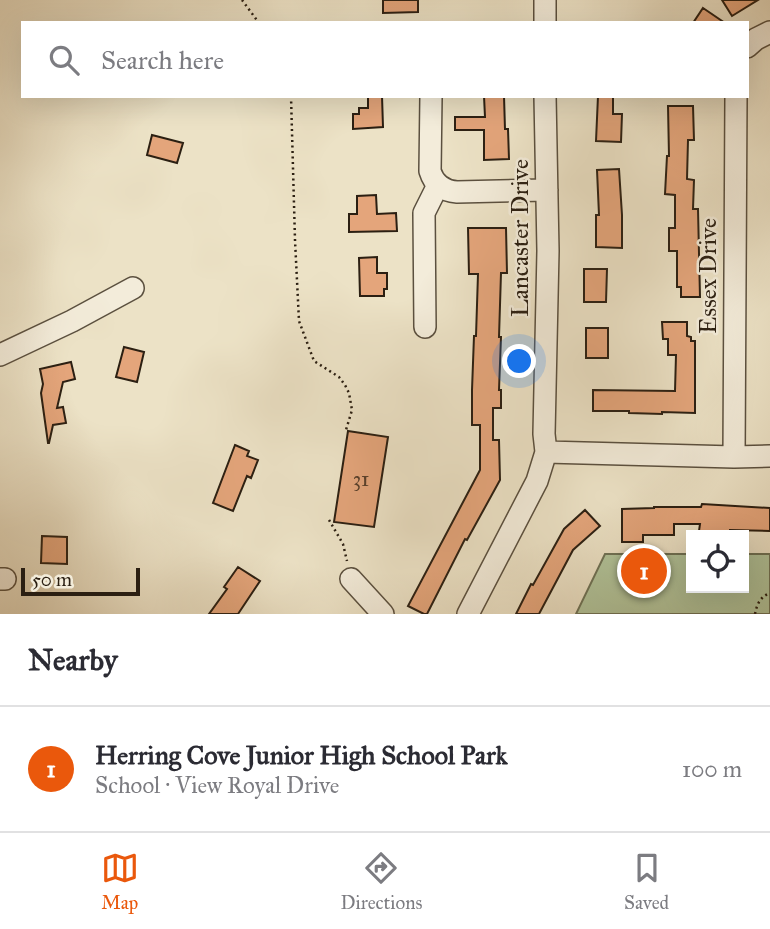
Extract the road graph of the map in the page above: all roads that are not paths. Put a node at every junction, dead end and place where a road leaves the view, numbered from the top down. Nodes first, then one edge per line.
1 (545, 0) edge
2 (545, 21) edge
3 (770, 32) edge
4 (749, 45) edge
5 (430, 98) edge
6 (545, 98) edge
7 (736, 98) edge
8 (438, 185) junction
9 (547, 190) junction
10 (133, 288) dead end
11 (425, 327) dead end
12 (0, 355) edge
13 (546, 452) junction
14 (770, 456) edge
15 (734, 457) junction
16 (351, 579) dead end
17 (383, 614) edge
18 (468, 614) edge

1 - 2 street
3 - 4 street
5 - 8 street
6 - 9 street, Lancaster Drive
7 - 15 street, Essex Drive
8 - 9 street
8 - 11 street
9 - 13 street, Lancaster Drive
10 - 12 street
13 - 15 street
13 - 18 street, Lancaster Drive
14 - 15 street
16 - 17 street

